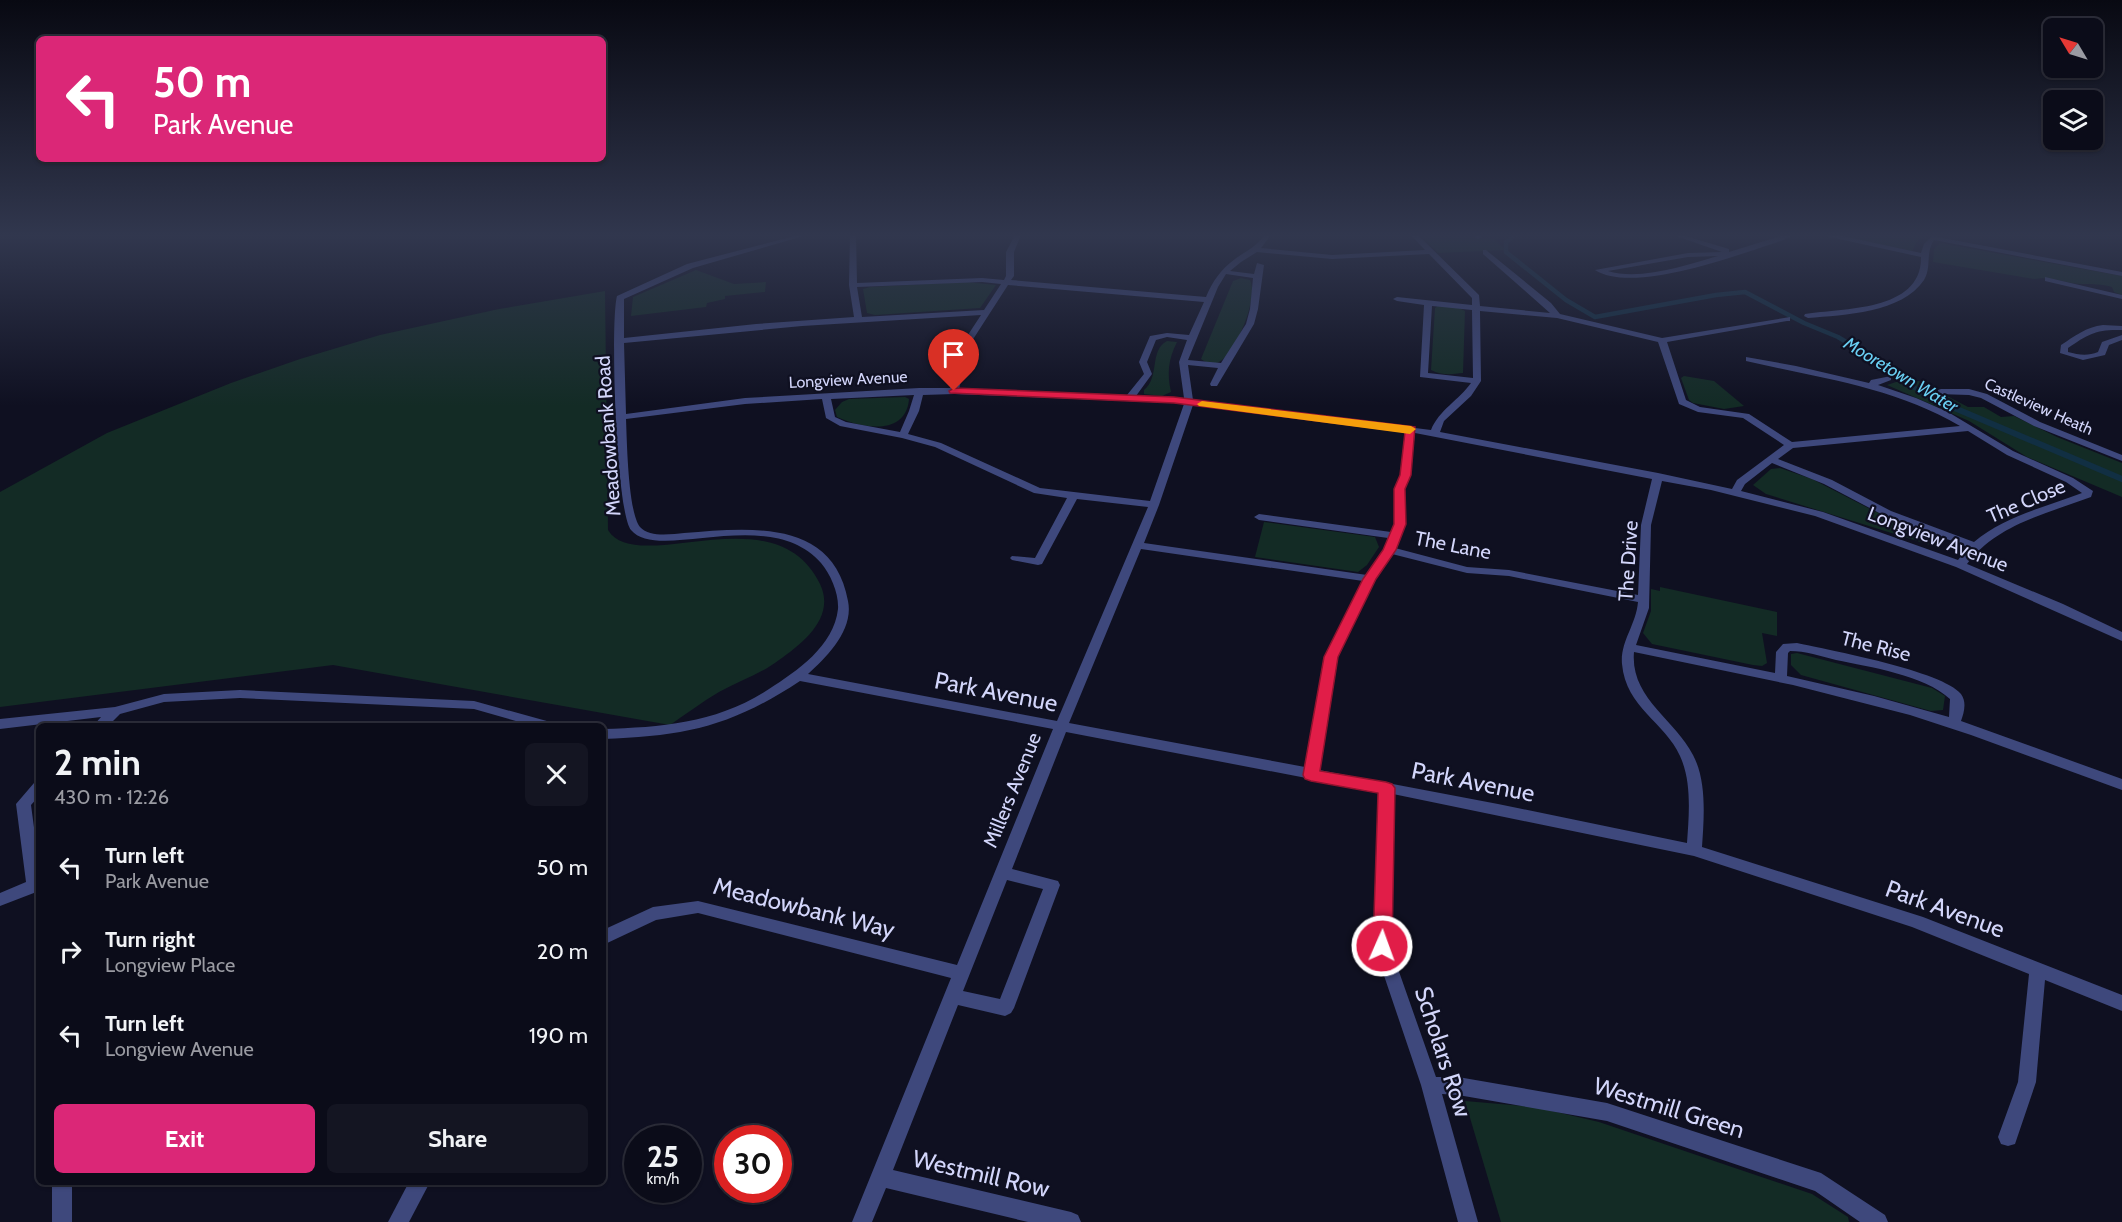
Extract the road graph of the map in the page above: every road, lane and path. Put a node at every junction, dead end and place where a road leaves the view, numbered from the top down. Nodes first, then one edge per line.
1 (631, 292) edge
2 (854, 292) edge
3 (1000, 292) edge
4 (1119, 292) edge
5 (1213, 292) edge
6 (1256, 292) edge
7 (1471, 292) edge
8 (1533, 292) edge
9 (1904, 292) edge
10 (1397, 299) dead end
11 (1208, 300) junction
12 (1428, 303) junction
13 (1477, 307) junction
14 (985, 312) junction
15 (1557, 316) junction
16 (1808, 316) dead end
17 (858, 318) junction
18 (1787, 319) dead end
19 (2122, 328) edge
20 (2122, 337) edge
21 (1192, 338) junction
22 (619, 340) junction
23 (1662, 340) junction
24 (1749, 359) dead end
25 (1183, 362) junction
26 (1221, 366) junction
27 (1888, 378) dead end
28 (1477, 381) junction
29 (1214, 384) dead end
30 (1873, 386) junction
31 (919, 391) junction
32 (954, 391) junction
33 (1941, 392) dead end
34 (826, 396) junction
35 (1131, 396) junction
36 (1189, 402) junction
37 (621, 417) junction
38 (1970, 428) junction
39 (1411, 429) junction
40 (1435, 433) junction
41 (903, 435) junction
42 (1790, 445) junction
43 (2122, 458) edge
44 (1770, 459) junction
45 (1658, 476) junction
46 (1736, 493) junction
47 (1074, 495) junction
48 (1154, 505) junction
49 (1259, 517) dead end
50 (1396, 536) junction
51 (1138, 545) junction
52 (1974, 546) junction
53 (1389, 550) junction
54 (1016, 558) dead end
55 (1960, 565) junction
56 (1370, 579) junction
57 (1643, 600) junction
58 (2122, 637) edge
59 (1628, 647) junction
60 (797, 676) junction
61 (1781, 677) junction
62 (115, 711) junction
63 (103, 723) edge
64 (538, 723) edge
65 (0, 724) edge
66 (1954, 724) junction
67 (1061, 727) junction
68 (606, 734) edge
69 (1311, 775) junction
70 (2122, 785) edge
71 (1386, 788) junction
72 (36, 791) edge
73 (1694, 850) junction
74 (1002, 873) junction
75 (36, 885) edge
76 (0, 900) edge
77 (606, 937) edge
78 (2038, 969) junction
79 (962, 974) junction
80 (953, 996) junction
81 (2122, 1003) edge
82 (1430, 1085) junction
83 (2007, 1137) dead end
84 (880, 1177) junction
85 (62, 1185) edge
86 (418, 1185) edge
87 (62, 1222) edge
88 (398, 1222) edge
89 (862, 1222) edge
90 (1071, 1222) edge
91 (1467, 1222) edge
92 (1878, 1222) edge

1 - 22 street, Meadowbank Road
2 - 17 street
3 - 14 street
4 - 11 street
5 - 11 street, Millers Avenue
6 - 26 street
7 - 13 street
8 - 15 street
9 - 16 street
10 - 12 street
11 - 21 street, Millers Avenue
12 - 13 street
12 - 28 street
13 - 15 street
13 - 28 street
14 - 17 street
14 - 32 street
15 - 23 street
17 - 22 street
18 - 23 street
19 - 20 street
21 - 25 street, Millers Avenue
21 - 35 street
22 - 37 street, Meadowbank Road
23 - 42 street
24 - 30 street, The Close
25 - 26 street
25 - 36 street, Millers Avenue
26 - 29 street
27 - 30 street
28 - 40 street
30 - 38 street, The Close
31 - 32 street, Longview Avenue
31 - 34 street, Longview Avenue
31 - 41 street
32 - 35 street, Longview Avenue
33 - 43 street, Castleview Heath
34 - 37 street, Longview Avenue
34 - 41 street
35 - 36 street, Longview Avenue
36 - 39 street, Longview Avenue
36 - 48 street, Millers Avenue
37 - 60 street, Meadowbank Road
38 - 42 street
38 - 52 street, The Close
39 - 40 street, Longview Avenue
39 - 50 street
40 - 45 street, Longview Avenue
41 - 47 street
42 - 44 street
44 - 46 street
44 - 52 street, Longview Avenue
45 - 46 street, Longview Avenue
45 - 57 street, The Drive
46 - 55 street, Longview Avenue
47 - 48 street
47 - 54 street
48 - 51 street, Millers Avenue
49 - 50 street
50 - 53 street
51 - 56 street
51 - 67 street, Millers Avenue
52 - 55 street, The Close
53 - 56 street
53 - 57 street, The Lane
55 - 58 street, Longview Avenue
56 - 69 street
57 - 59 street, The Drive
59 - 61 street
59 - 73 street
60 - 67 street, Park Avenue
60 - 68 street, Meadowbank Road
61 - 66 street
61 - 66 street, The Rise
62 - 63 street
62 - 64 street
62 - 65 street
66 - 70 street
67 - 69 street, Park Avenue
67 - 74 street, Millers Avenue
69 - 71 street, Park Avenue
71 - 73 street, Park Avenue
71 - 82 street, Scholars Row
72 - 75 street
73 - 78 street, Park Avenue
74 - 79 street, Millers Avenue
74 - 80 street
75 - 76 street
77 - 79 street, Meadowbank Way
78 - 81 street, Park Avenue
78 - 83 street
79 - 80 street, Millers Avenue
80 - 84 street, Millers Avenue
82 - 91 street, Scholars Row
82 - 92 street, Westmill Green
84 - 89 street, Millers Avenue
84 - 90 street, Westmill Row
85 - 87 street
86 - 88 street

